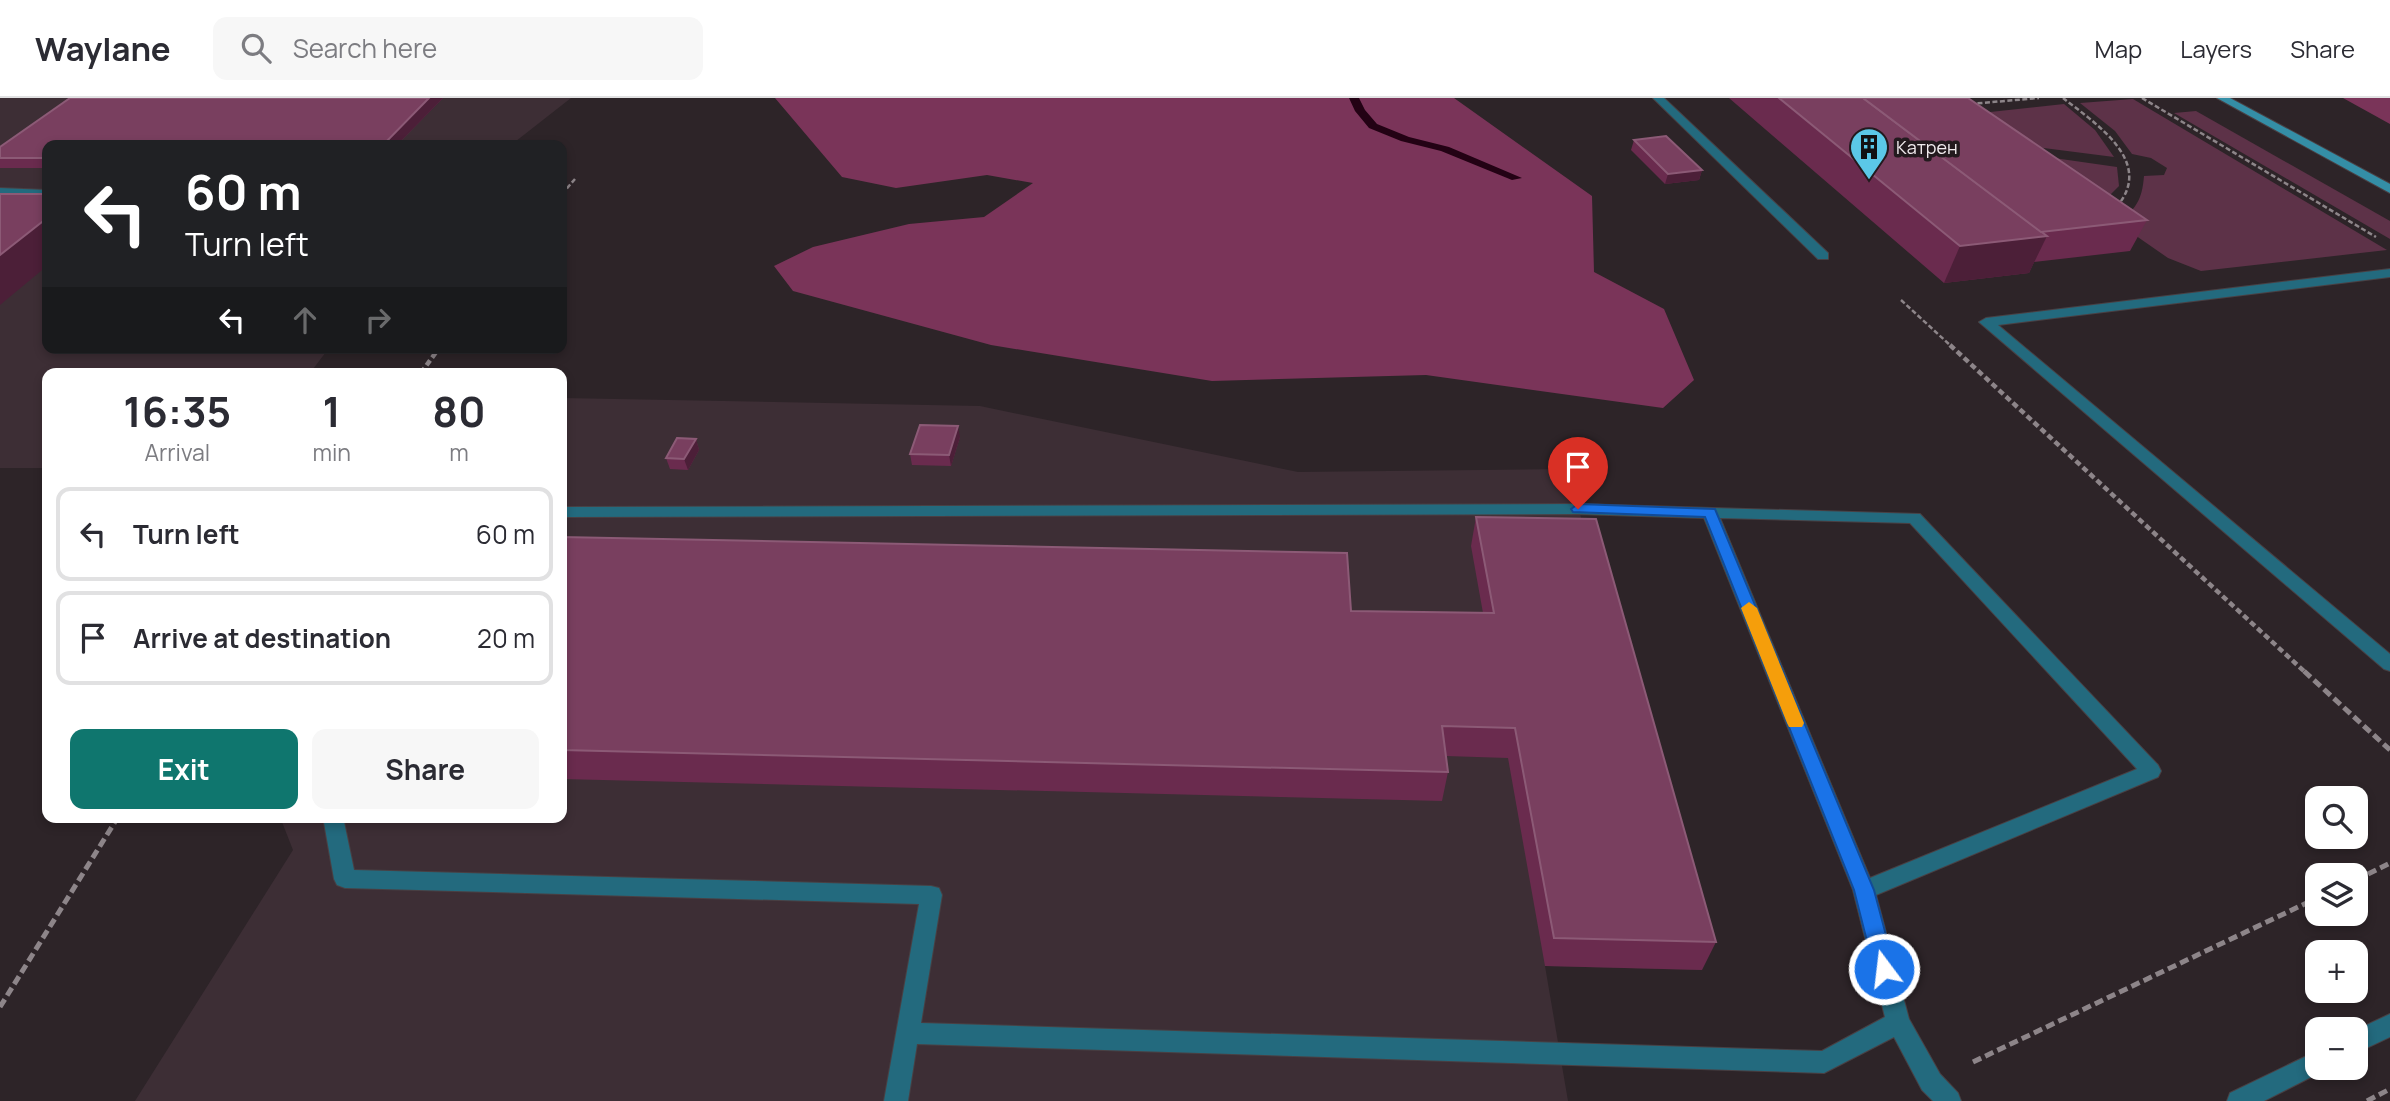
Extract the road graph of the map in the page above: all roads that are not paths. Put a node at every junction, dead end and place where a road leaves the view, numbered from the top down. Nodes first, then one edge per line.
1 (1658, 98) edge
2 (2222, 98) edge
3 (2390, 189) edge
4 (0, 192) edge
5 (42, 194) edge
6 (1823, 256) dead end
7 (2390, 273) edge
8 (567, 512) edge
9 (1710, 513) junction
10 (2390, 664) edge
11 (334, 823) edge
12 (1864, 890) junction
13 (1898, 1022) junction
14 (2390, 1025) edge
15 (908, 1033) junction
16 (2368, 1036) edge
17 (2305, 1068) edge
18 (896, 1101) edge
19 (1949, 1101) edge
20 (2239, 1101) edge

1 - 6 street
2 - 3 main road
4 - 5 street
7 - 10 street
8 - 9 street
9 - 12 street
9 - 12 street
11 - 15 street
12 - 13 street
13 - 15 street
13 - 19 street
14 - 16 street
15 - 18 street
17 - 20 street

